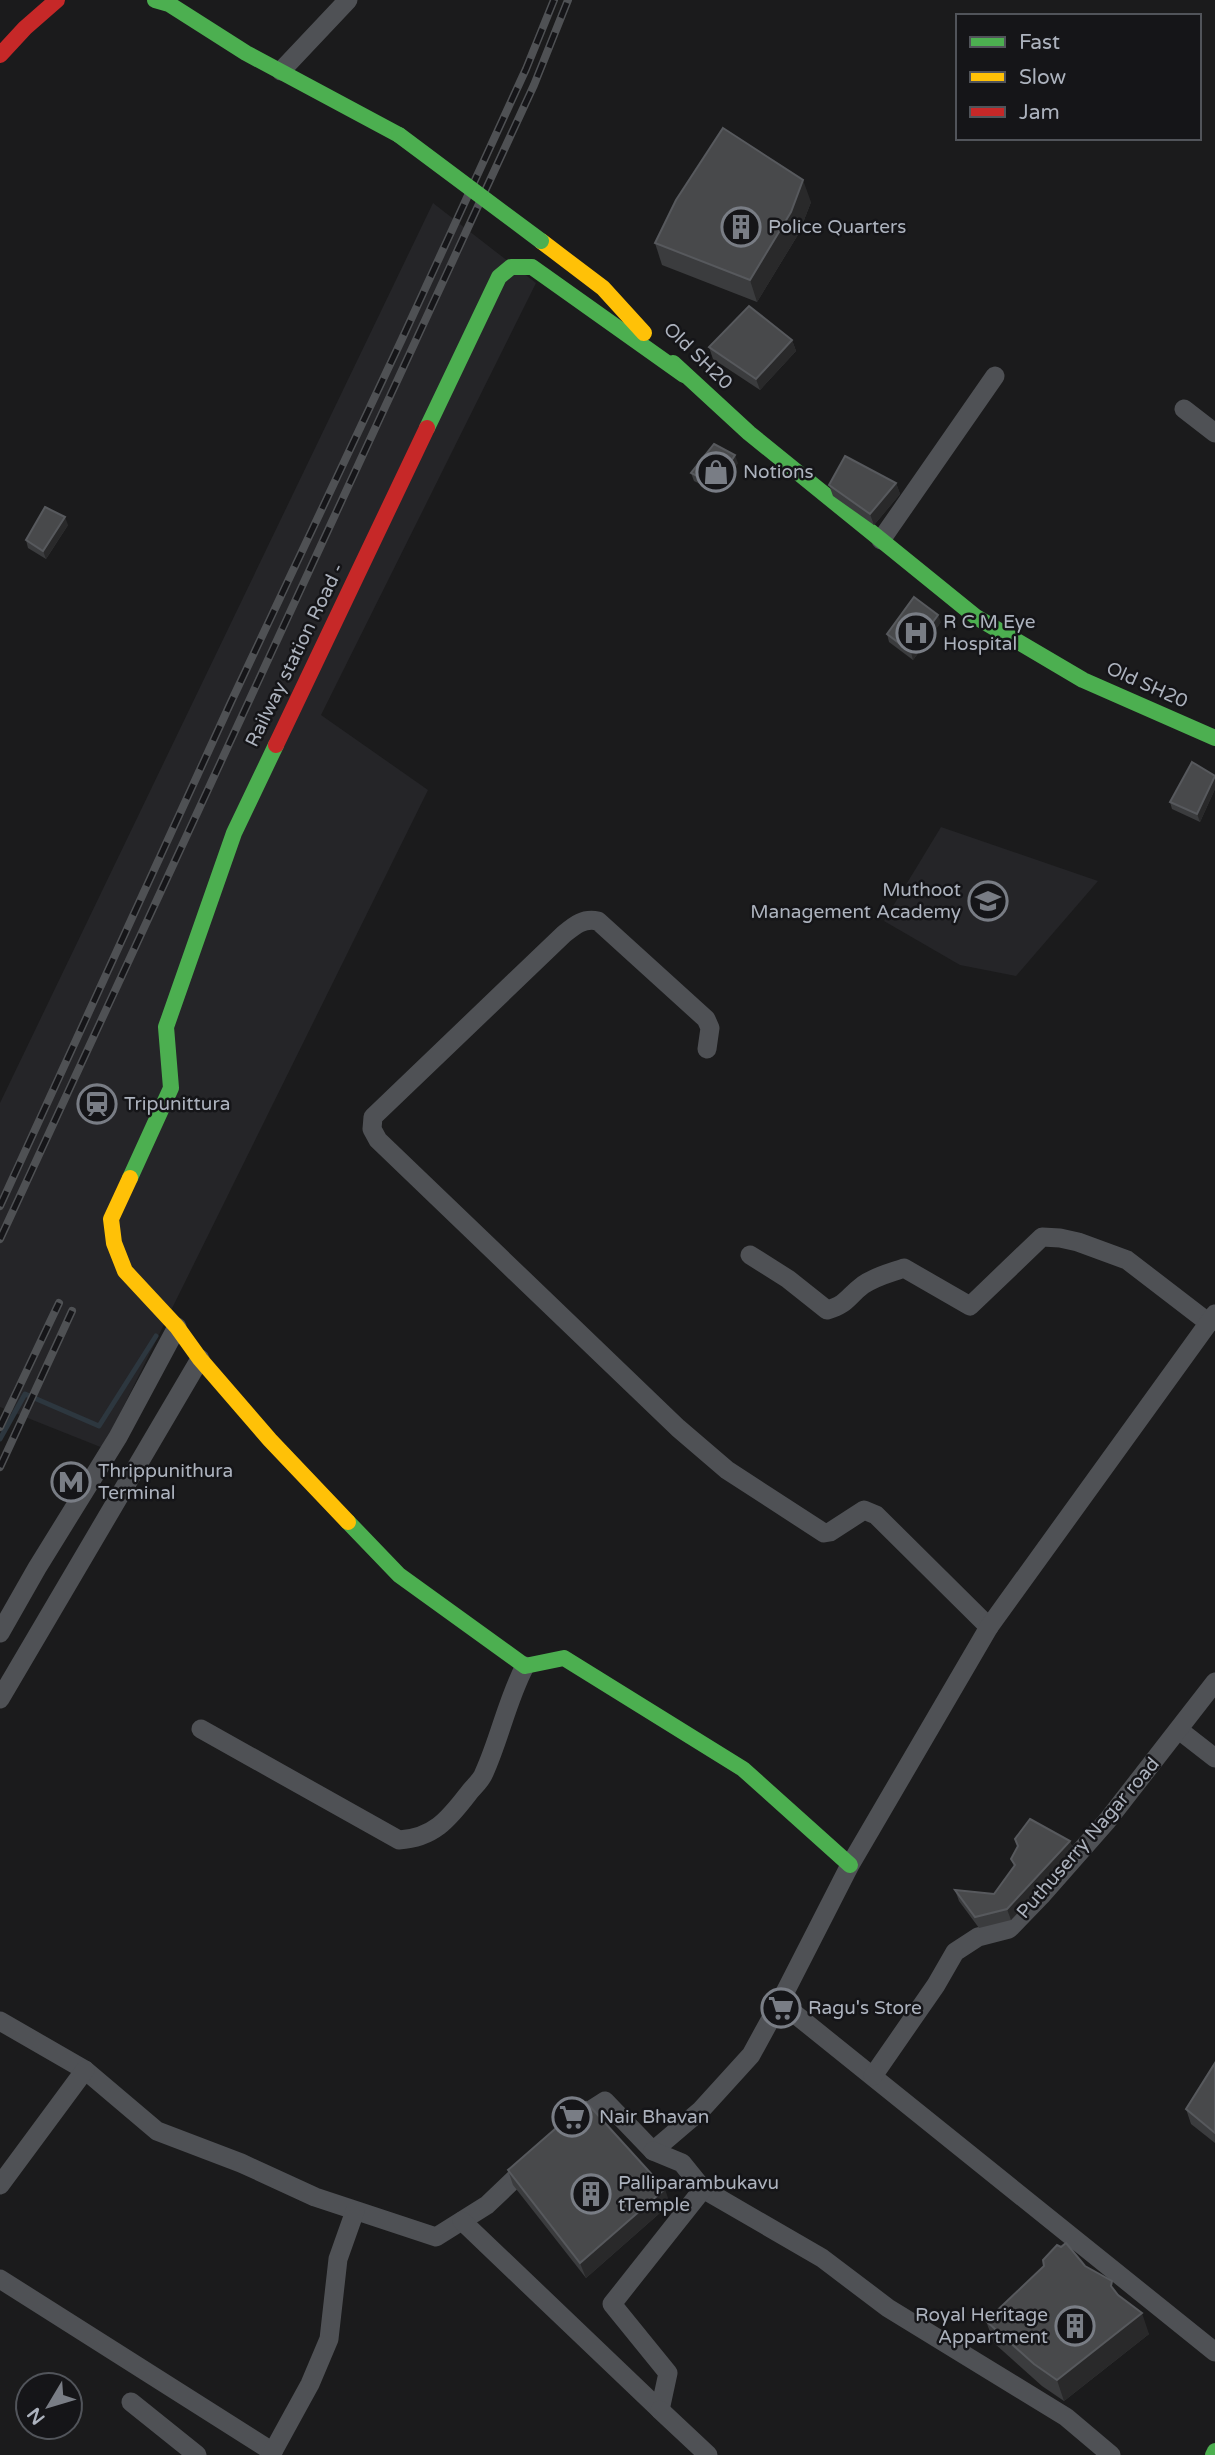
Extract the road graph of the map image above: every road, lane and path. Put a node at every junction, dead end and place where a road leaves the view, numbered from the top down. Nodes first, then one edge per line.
1 (57, 0) edge
2 (155, 0) edge
3 (348, 0) edge
4 (0, 55) edge
5 (281, 71) junction
6 (684, 375) junction
7 (995, 376) dead end
8 (1184, 410) dead end
9 (1215, 433) edge
10 (881, 540) junction
11 (1215, 738) edge
12 (706, 1049) dead end
13 (750, 1255) dead end
14 (1212, 1319) edge
15 (177, 1326) junction
16 (200, 1359) junction
17 (989, 1627) junction
18 (0, 1633) edge
19 (525, 1666) junction
20 (1215, 1682) edge
21 (0, 1699) edge
22 (201, 1729) dead end
23 (1179, 1730) junction
24 (1215, 1758) edge
25 (850, 1865) junction
26 (780, 2002) junction
27 (0, 2021) edge
28 (85, 2070) junction
29 (873, 2076) junction
30 (563, 2132) edge
31 (544, 2150) edge
32 (653, 2151) junction
33 (0, 2185) edge
34 (703, 2189) junction
35 (355, 2211) junction
36 (462, 2221) junction
37 (0, 2279) edge
38 (1215, 2351) edge
39 (131, 2402) dead end
40 (660, 2410) junction
41 (272, 2454) edge
42 (197, 2455) edge
43 (708, 2455) edge
44 (1111, 2455) edge

1 - 4 street
2 - 5 street, Old SH20
3 - 5 street
5 - 6 street, Old SH20, bridge
6 - 10 street, Old SH20
6 - 15 street, Railway station Road -
7 - 10 street
8 - 9 street
10 - 11 street, Old SH20
12 - 17 street
13 - 14 street
14 - 17 street
15 - 16 street
15 - 18 street
16 - 19 street
16 - 21 street
17 - 25 street
19 - 22 street
19 - 25 street
20 - 23 street, Puthuserry Nagar road
23 - 24 street
23 - 29 street, Puthuserry Nagar road
25 - 26 street
26 - 29 street
26 - 32 street
27 - 28 street
28 - 33 street
28 - 35 street
29 - 38 street
30 - 32 street
31 - 36 street
32 - 34 street
34 - 40 street
34 - 44 street
35 - 36 street
35 - 41 street
36 - 40 street
37 - 41 street
39 - 42 street
40 - 43 street

